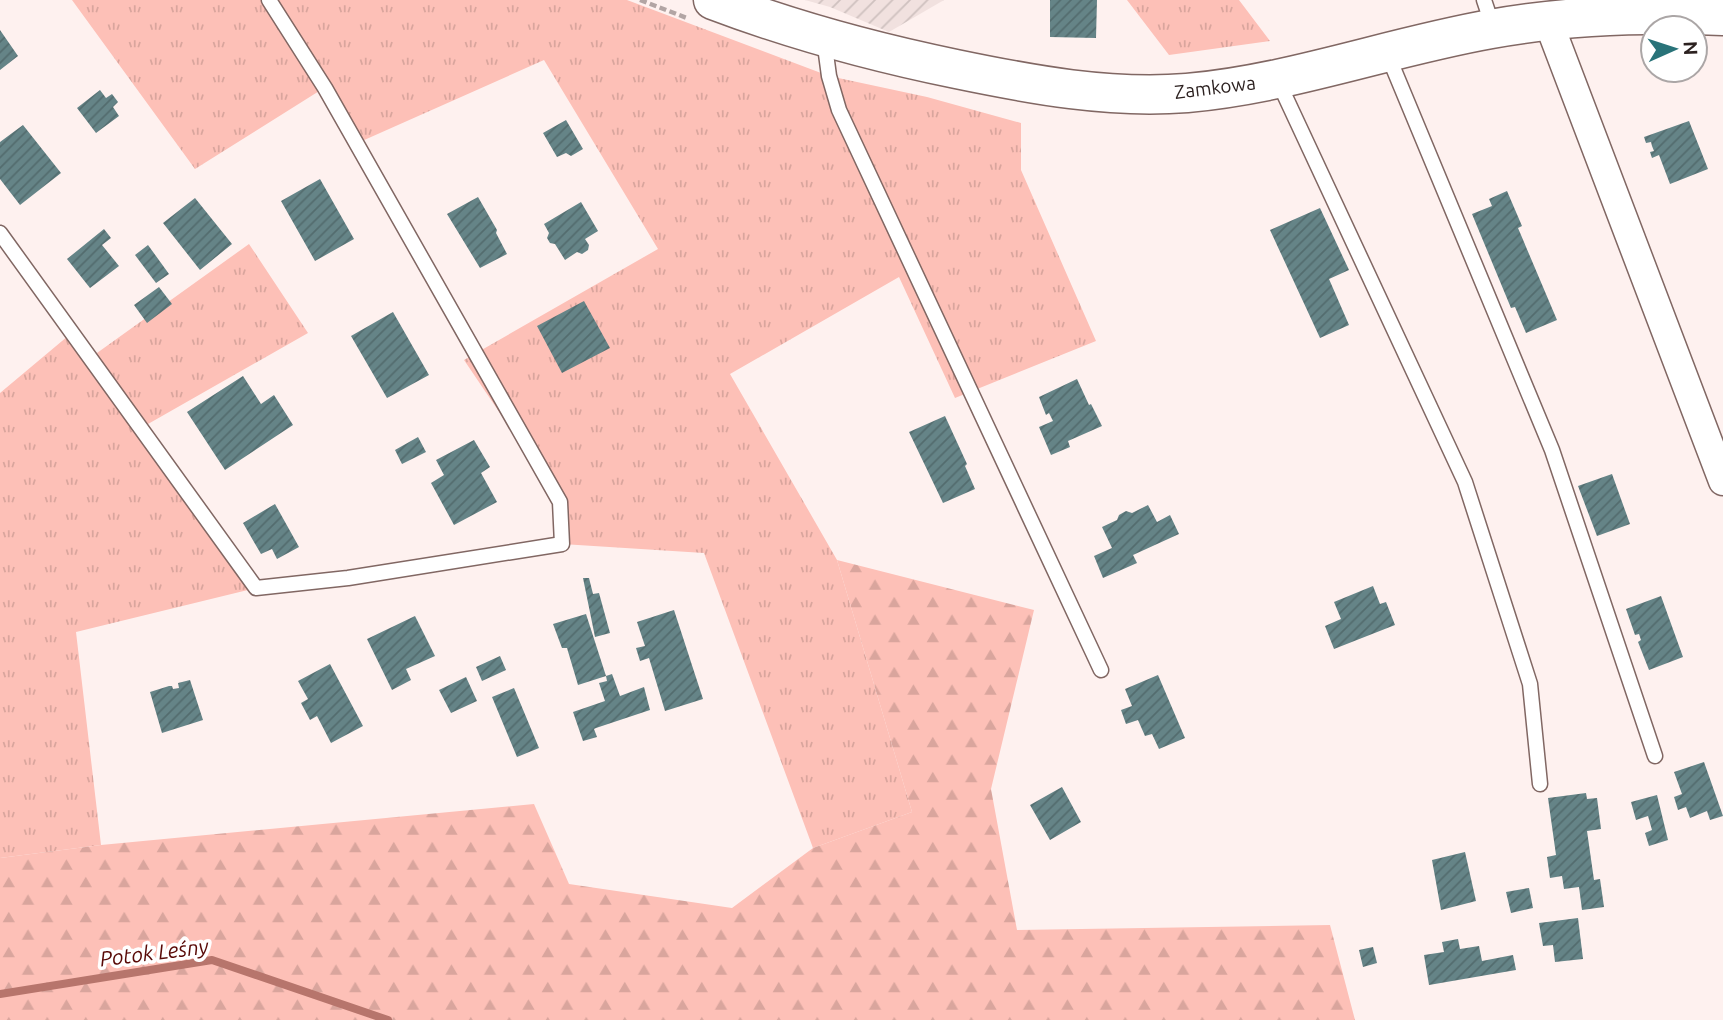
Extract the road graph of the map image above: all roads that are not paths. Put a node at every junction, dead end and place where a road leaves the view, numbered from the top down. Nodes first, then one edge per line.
1 (269, 0) edge
2 (713, 0) edge
3 (1489, 14) edge
4 (1723, 16) edge
5 (1548, 21) junction
6 (824, 38) junction
7 (1387, 51) junction
8 (1277, 79) junction
9 (0, 233) edge
10 (1723, 481) edge
11 (1101, 670) dead end
12 (1656, 756) dead end
13 (1540, 784) dead end

1 - 9 lane
2 - 6 street, Zamkowa
3 - 5 street, Zamkowa
3 - 7 street, Zamkowa
4 - 5 street, Zamkowa
5 - 10 street
6 - 8 street, Zamkowa
6 - 11 lane
7 - 8 street, Zamkowa
7 - 12 lane
8 - 13 lane

